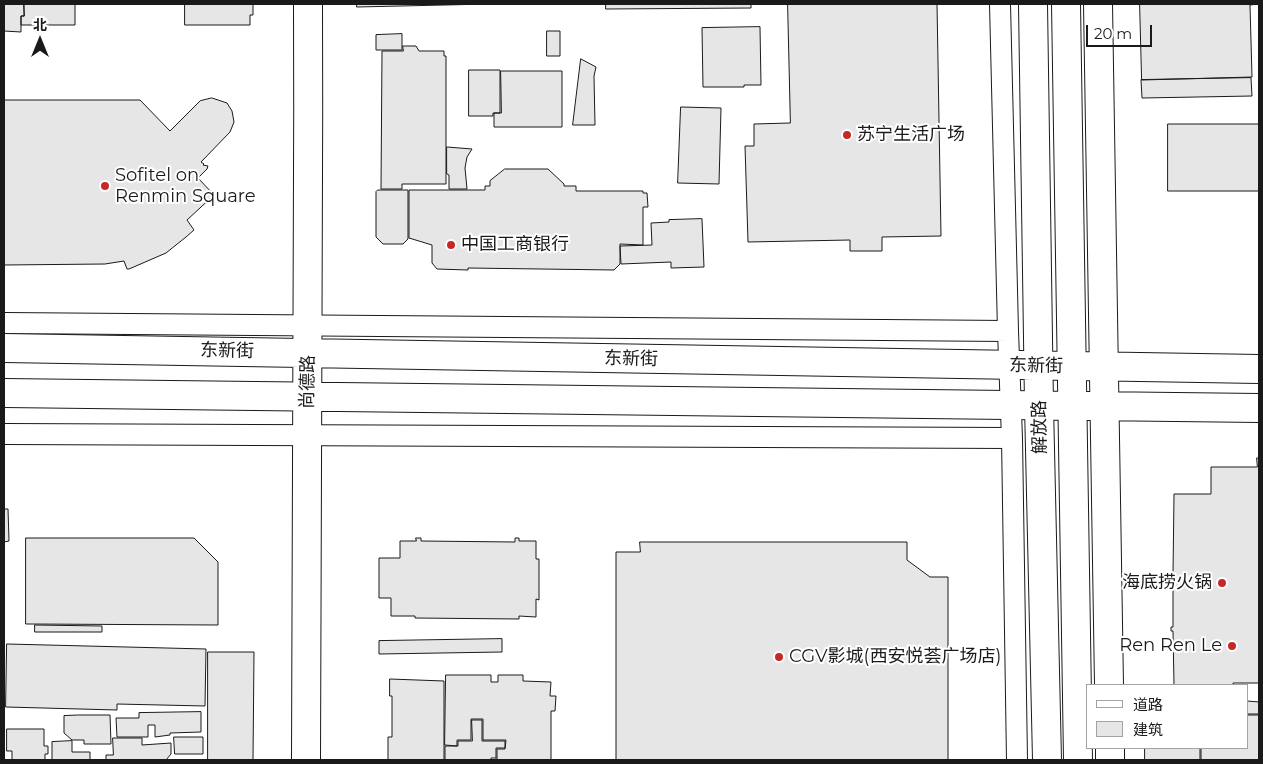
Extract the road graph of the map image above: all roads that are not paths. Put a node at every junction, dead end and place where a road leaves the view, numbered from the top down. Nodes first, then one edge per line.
1 (308, 4) edge
2 (1000, 4) edge
3 (1033, 4) edge
4 (1066, 4) edge
5 (1098, 4) edge
6 (4, 323) edge
7 (308, 325) junction
8 (1008, 331) junction
9 (4, 348) edge
10 (308, 352) junction
11 (1009, 366) junction
12 (1039, 366) junction
13 (1072, 367) junction
14 (1105, 367) junction
15 (1259, 369) edge
16 (4, 393) edge
17 (307, 397) junction
18 (1011, 405) junction
19 (1039, 405) junction
20 (1073, 406) junction
21 (1104, 406) junction
22 (1259, 408) edge
23 (4, 434) edge
24 (307, 436) junction
25 (1012, 438) junction
26 (1109, 684) edge
27 (306, 760) edge
28 (1017, 760) edge
29 (1047, 760) edge
30 (1078, 760) edge

1 - 7 main road, 尚德路
2 - 8 street
3 - 12 main road, 解放路
4 - 13 main road, 解放路
5 - 14 main road
6 - 7 street
7 - 8 street
7 - 10 main road, 尚德路
8 - 11 street
9 - 10 main road, 东新街
10 - 11 main road, 东新街
10 - 17 main road, 尚德路
11 - 12 main road, 东新街
11 - 18 street
12 - 13 main road, 东新街
12 - 19 main road, 解放路
13 - 14 main road, 东新街
13 - 20 main road, 解放路
14 - 15 main road, 东新街
14 - 21 main road
16 - 17 main road
17 - 18 main road
17 - 24 main road, 尚德路
18 - 19 main road
18 - 25 street
19 - 20 main road
19 - 29 main road, 解放路
20 - 21 main road
20 - 30 main road, 解放路
21 - 22 main road
21 - 26 main road
23 - 24 street
24 - 25 street
24 - 27 main road, 尚德路
25 - 28 street

